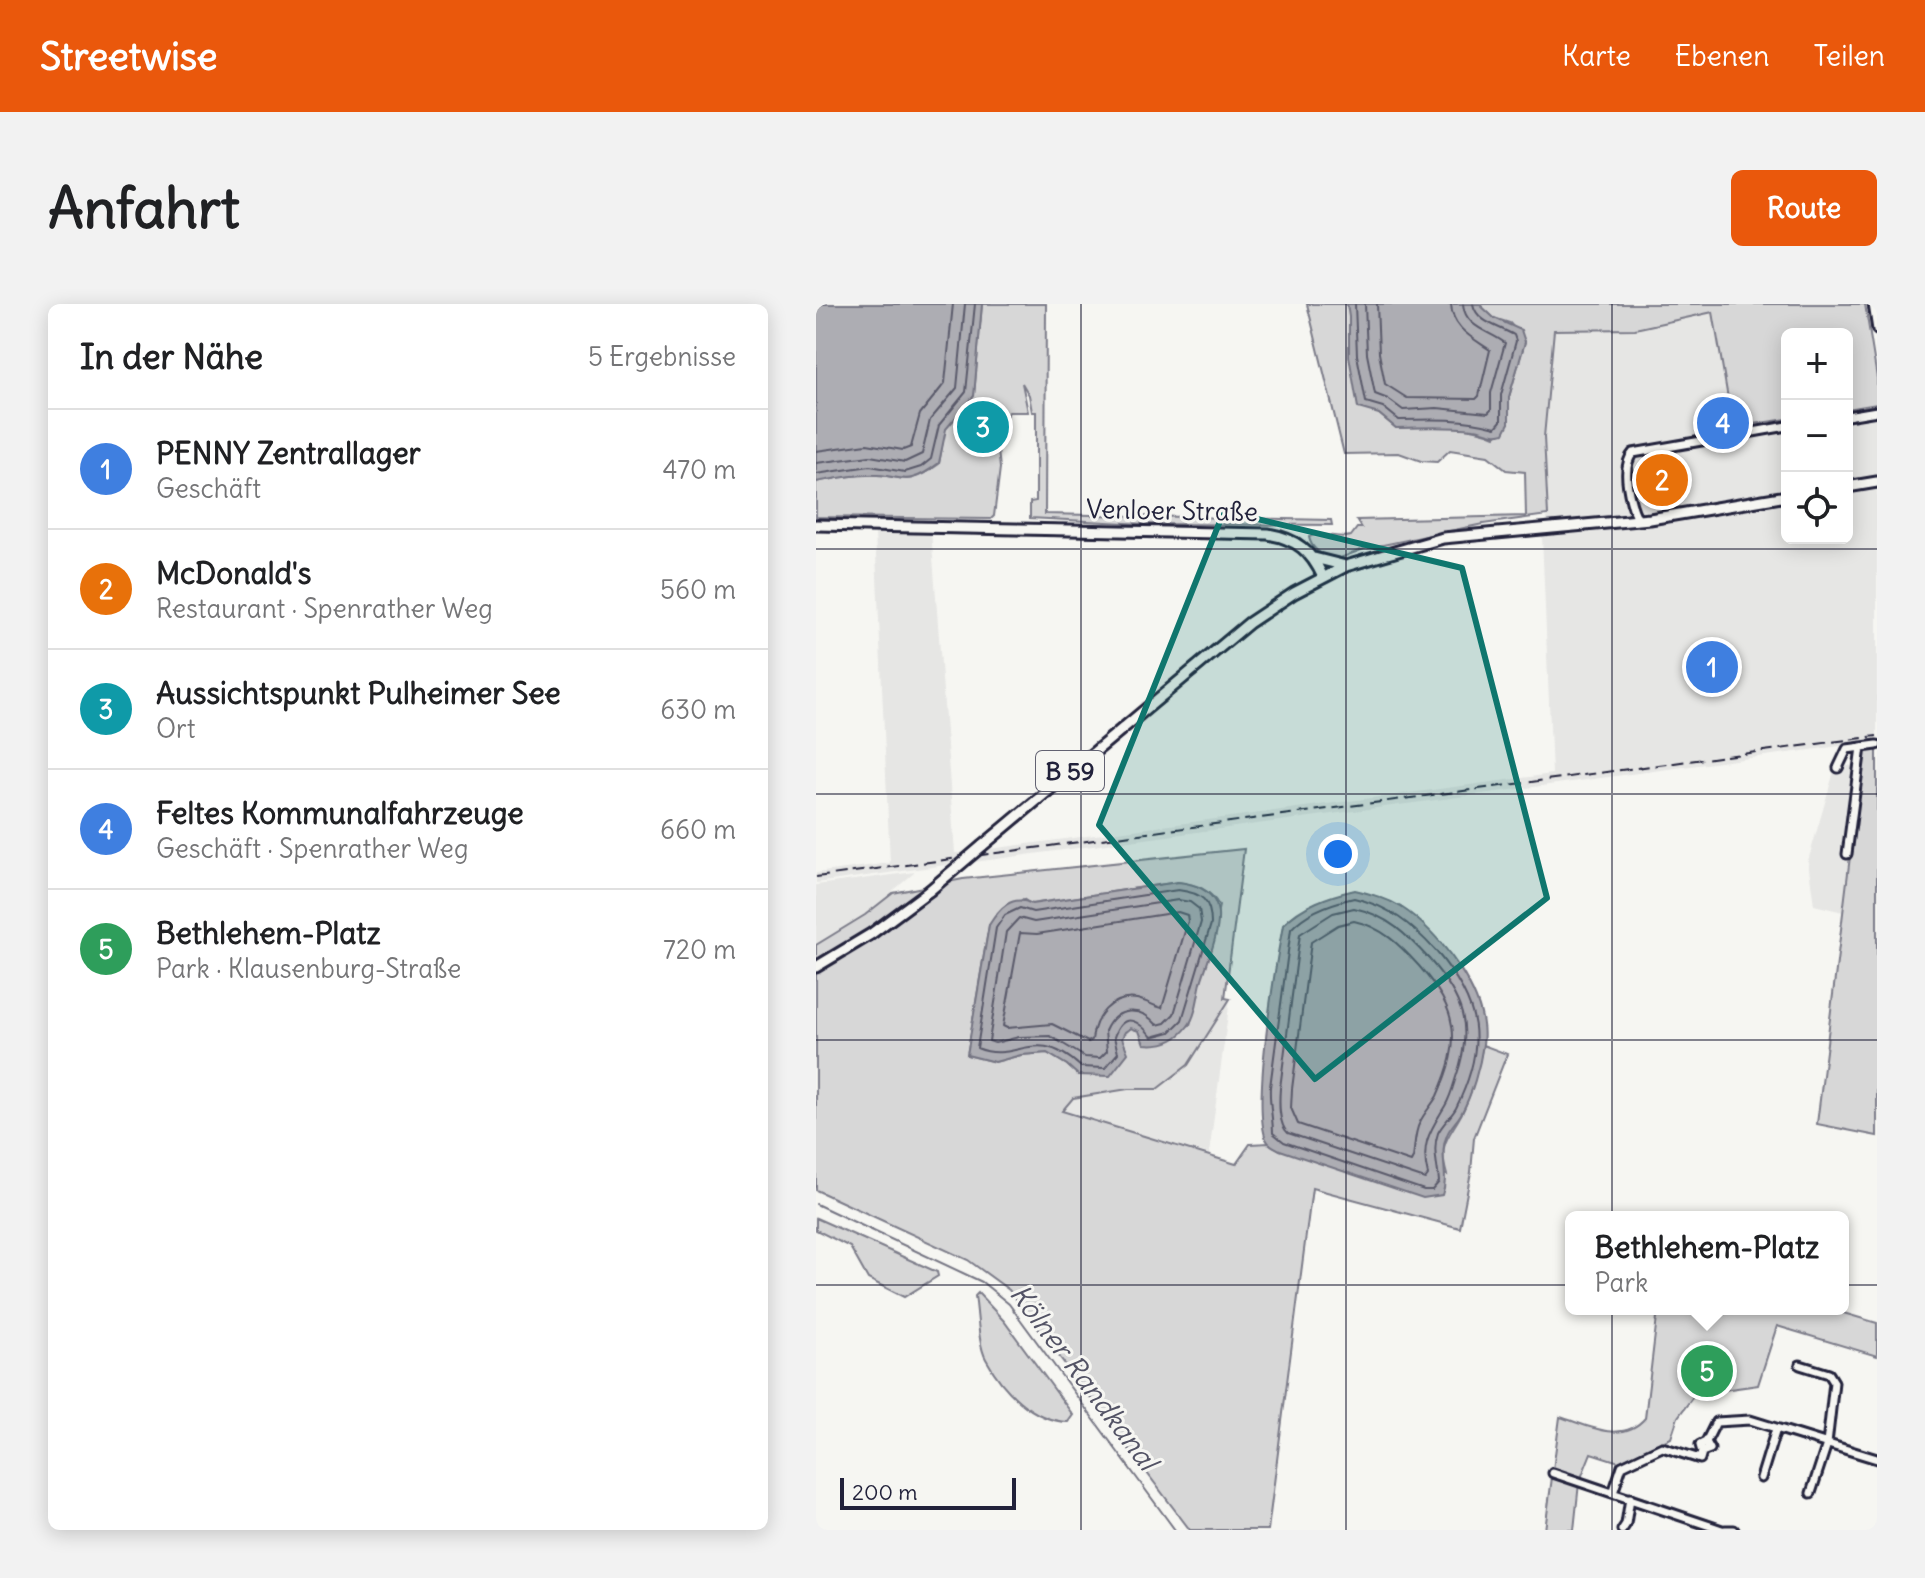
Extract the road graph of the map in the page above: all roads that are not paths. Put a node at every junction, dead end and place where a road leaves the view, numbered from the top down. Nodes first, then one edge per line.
1 (1873, 304) edge
2 (1877, 330) edge
3 (1877, 411) edge
4 (1853, 415) edge
5 (1781, 427) edge
6 (1877, 482) edge
7 (1853, 486) edge
8 (1781, 497) edge
9 (1638, 520) junction
10 (816, 525) edge
11 (1314, 558) junction
12 (1346, 566) junction
13 (1323, 577) junction
14 (1877, 745) edge
15 (1861, 747) junction
16 (1838, 768) dead end
17 (1847, 854) dead end
18 (816, 967) edge
19 (1800, 1365) dead end
20 (1776, 1429) junction
21 (1827, 1444) junction
22 (1877, 1459) edge
23 (1553, 1473) dead end
24 (1761, 1478) dead end
25 (1613, 1493) junction
26 (1811, 1493) dead end
27 (1630, 1498) junction
28 (1622, 1530) edge
29 (1723, 1530) edge
30 (1734, 1530) edge

1 - 2 street
3 - 4 street
5 - 9 street
6 - 7 main road
8 - 9 main road, B 59
9 - 12 main road, B 59
10 - 11 main road, Venloer Straße
11 - 12 main road
11 - 13 main road
12 - 13 main road, B 59
13 - 18 main road, B 59, bridge
14 - 15 street
15 - 16 street
15 - 17 street
19 - 21 street
20 - 21 street
20 - 24 street
20 - 25 street
21 - 22 street
21 - 26 street
23 - 25 street
25 - 27 street
27 - 28 street
27 - 29 street
29 - 30 street

